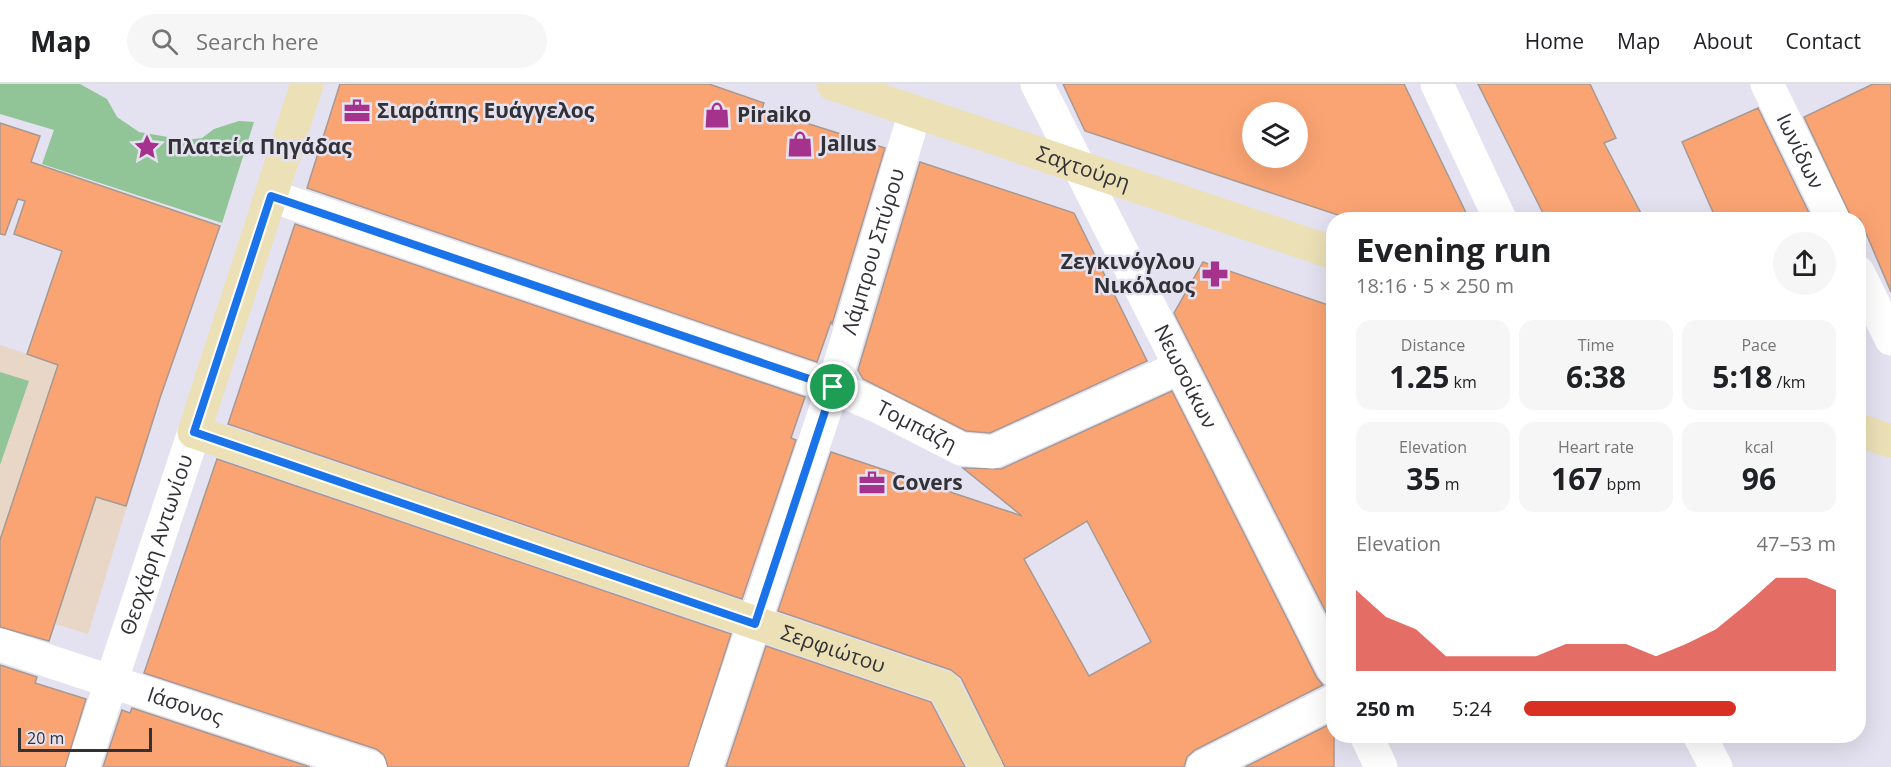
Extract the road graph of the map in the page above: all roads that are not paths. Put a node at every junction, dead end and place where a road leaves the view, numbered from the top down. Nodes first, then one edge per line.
1 (307, 84) edge
2 (833, 84) edge
3 (1037, 84) edge
4 (1437, 84) edge
5 (1767, 84) edge
6 (915, 112) junction
7 (1078, 167) junction
8 (271, 196) junction
9 (1497, 212) edge
10 (1830, 212) edge
11 (1326, 250) edge
12 (1866, 288) edge
13 (1891, 339) edge
14 (1180, 367) junction
15 (833, 387) junction
16 (194, 432) junction
17 (755, 624) junction
18 (0, 645) edge
19 (1326, 654) edge
20 (113, 683) junction
21 (1326, 705) edge
22 (1370, 743) edge
23 (1703, 743) edge
24 (84, 767) edge
25 (370, 767) edge
26 (706, 767) edge
27 (986, 767) edge
28 (1203, 767) edge
29 (1381, 767) edge
30 (1716, 767) edge

1 - 8 street, Θεοχάρη Αντωνίου
2 - 6 street, Σαχτούρη
3 - 7 street, Νεωσοίκων
4 - 9 street
5 - 10 street, Ιωνίδων
6 - 7 street, Σαχτούρη
6 - 15 street, Λάμπρου Σπύρου
7 - 11 street, Σαχτούρη
7 - 14 street, Νεωσοίκων
8 - 15 street, Τομπάζη
8 - 16 street, Θεοχάρη Αντωνίου
12 - 13 street
14 - 15 street, Τομπάζη
14 - 19 street, Νεωσοίκων
15 - 17 street, Λάμπρου Σπύρου
16 - 17 street, Σερφιώτου
16 - 20 street, Θεοχάρη Αντωνίου
17 - 26 street, Λάμπρου Σπύρου
17 - 27 street, Σερφιώτου
18 - 20 street, Ιάσονος
20 - 24 street, Θεοχάρη Αντωνίου
20 - 25 street, Ιάσονος
21 - 28 street
22 - 29 street
23 - 30 street

